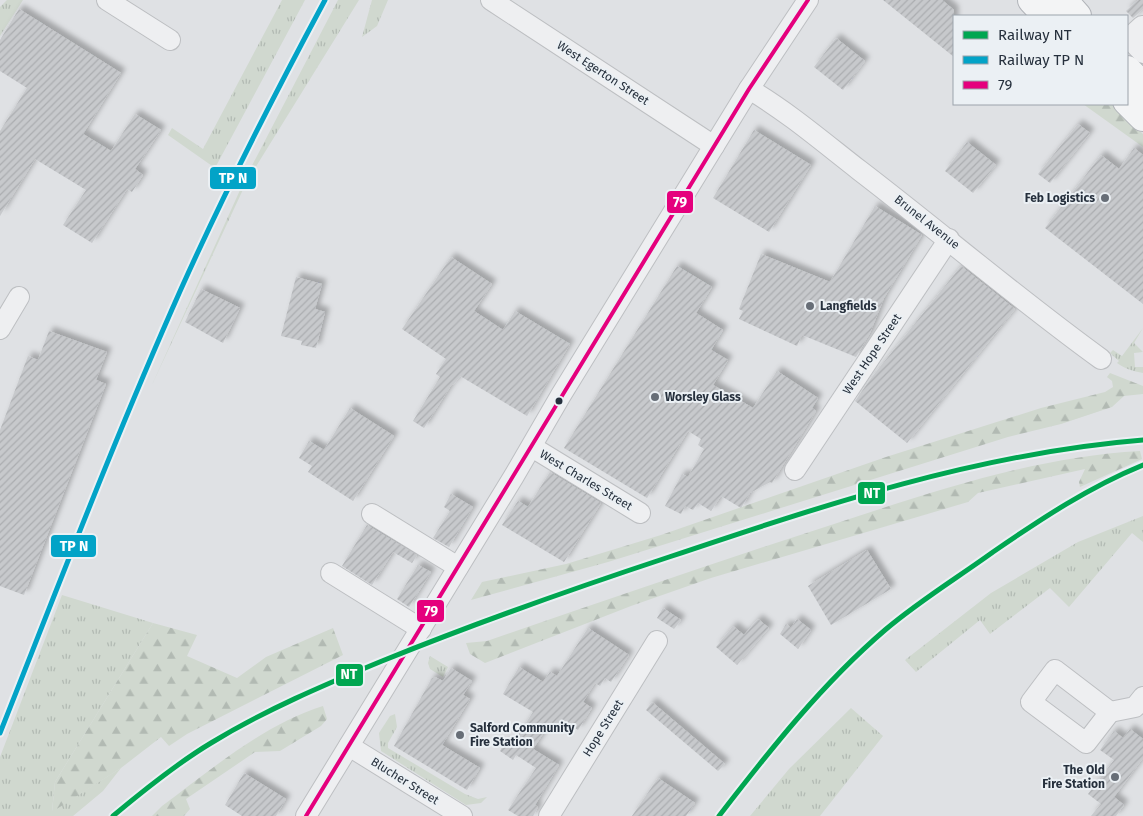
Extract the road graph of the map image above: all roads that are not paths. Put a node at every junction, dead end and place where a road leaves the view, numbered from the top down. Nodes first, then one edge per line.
1 (107, 0) edge
2 (491, 0) edge
3 (808, 0) edge
4 (1032, 0) edge
5 (1063, 0) edge
6 (1045, 15) edge
7 (1076, 15) edge
8 (1132, 33) edge
9 (170, 40) dead end
10 (1143, 53) edge
11 (1128, 71) edge
12 (1143, 86) edge
13 (749, 89) junction
14 (1128, 102) edge
15 (1143, 117) edge
16 (714, 146) junction
17 (949, 239) junction
18 (19, 297) dead end
19 (0, 329) edge
20 (1101, 359) dead end
21 (532, 447) junction
22 (796, 470) dead end
23 (640, 513) dead end
24 (372, 514) dead end
25 (458, 567) junction
26 (331, 574) dead end
27 (421, 629) junction
28 (657, 641) dead end
29 (1143, 698) edge
30 (1110, 712) dead end
31 (349, 746) junction
32 (306, 816) edge
33 (462, 816) edge
34 (549, 816) edge

1 - 9 street
2 - 16 street, West Egerton Street
3 - 13 street
4 - 6 highway
5 - 7 highway
8 - 10 street
11 - 12 highway
13 - 16 street
13 - 17 street, Brunel Avenue
14 - 15 highway
16 - 21 street
17 - 20 street, Brunel Avenue
17 - 22 street, West Hope Street
18 - 19 street
21 - 23 street, West Charles Street
21 - 25 street
24 - 25 street
25 - 27 street
26 - 27 street
27 - 31 street
28 - 34 street, Hope Street
29 - 30 street
31 - 32 street
31 - 33 street, Blucher Street

